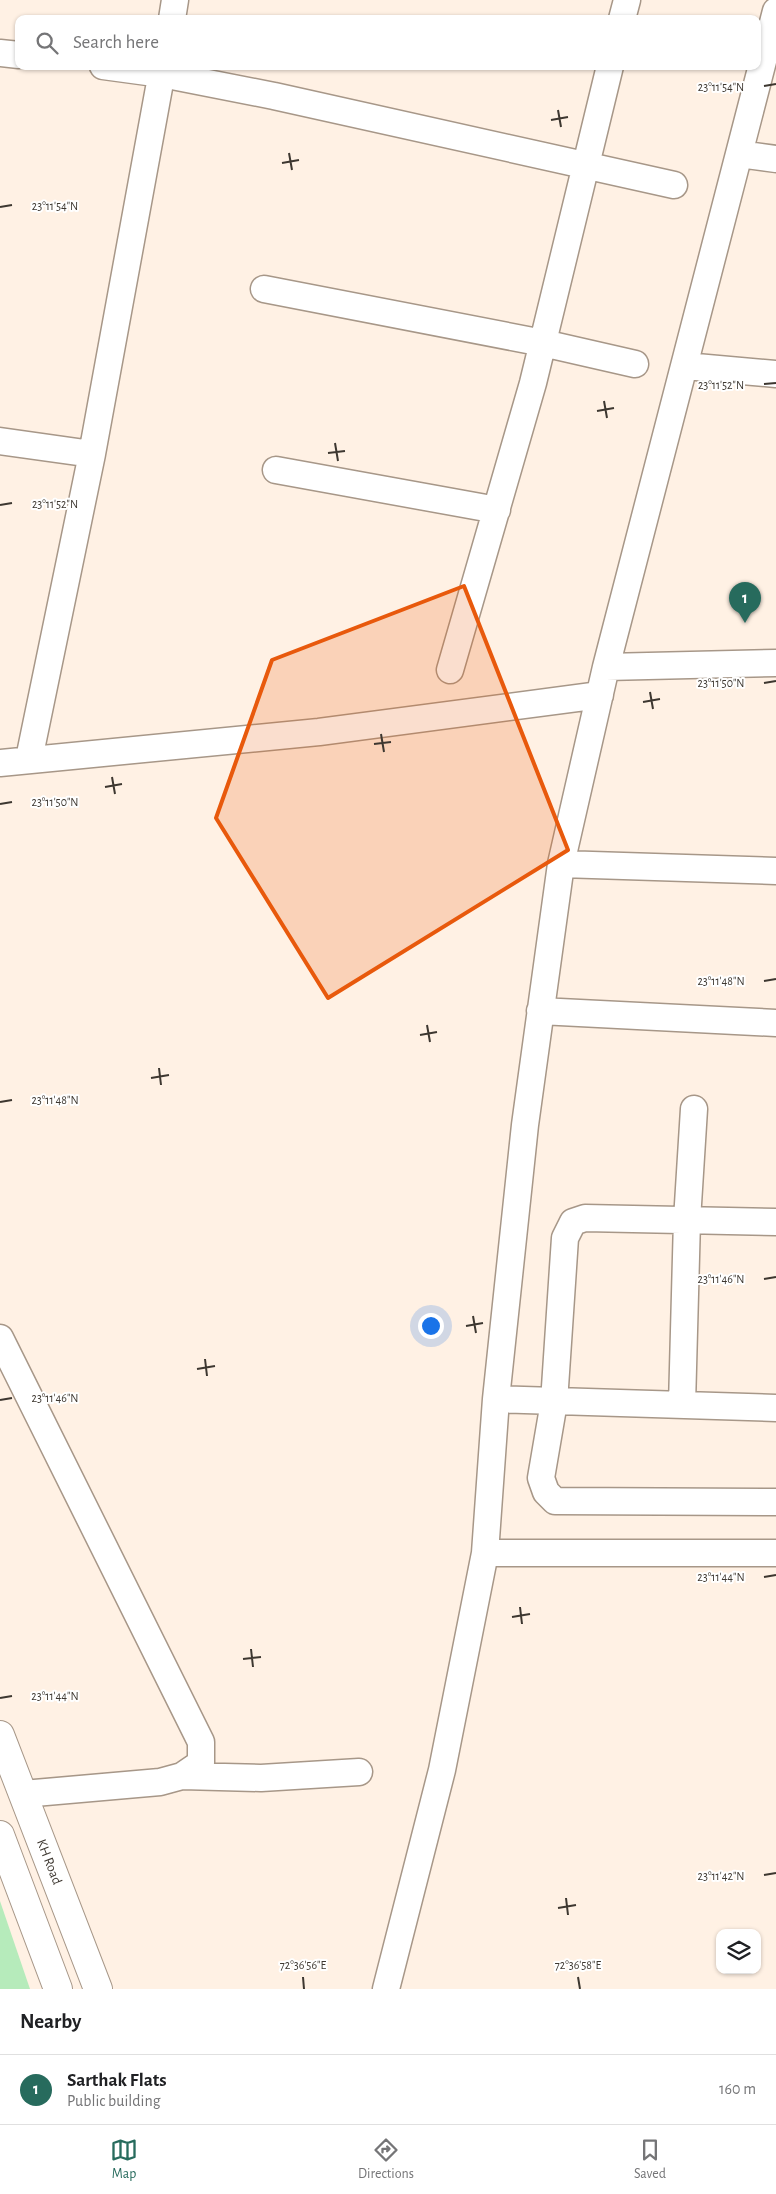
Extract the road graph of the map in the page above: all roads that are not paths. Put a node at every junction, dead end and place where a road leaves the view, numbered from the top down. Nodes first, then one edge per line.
1 (175, 0) edge
2 (627, 0) edge
3 (776, 11) edge
4 (173, 15) edge
5 (623, 15) edge
6 (0, 52) edge
7 (15, 54) edge
8 (761, 69) edge
9 (162, 70) edge
10 (609, 70) edge
11 (761, 70) edge
12 (739, 154) junction
13 (776, 159) edge
14 (584, 165) junction
15 (674, 186) dead end
16 (264, 289) dead end
17 (542, 343) junction
18 (635, 364) dead end
19 (685, 366) junction
20 (776, 374) edge
21 (0, 441) edge
22 (92, 454) junction
23 (276, 470) dead end
24 (496, 510) junction
25 (776, 663) edge
26 (606, 667) junction
27 (450, 670) dead end
28 (600, 695) junction
29 (30, 759) junction
30 (0, 763) edge
31 (561, 864) junction
32 (776, 871) edge
33 (540, 1011) junction
34 (776, 1023) edge
35 (694, 1109) dead end
36 (688, 1220) junction
37 (776, 1222) edge
38 (0, 1338) edge
39 (496, 1399) junction
40 (554, 1402) junction
41 (682, 1405) junction
42 (776, 1408) edge
43 (776, 1502) edge
44 (485, 1553) junction
45 (776, 1553) edge
46 (0, 1735) edge
47 (359, 1772) dead end
48 (182, 1776) junction
49 (23, 1794) junction
50 (0, 1836) edge
51 (58, 1989) edge
52 (98, 1989) edge
53 (386, 1989) edge

1 - 4 street
2 - 5 street
3 - 8 street
6 - 7 street
9 - 14 street
9 - 22 street
10 - 14 street
11 - 12 street
12 - 13 street
12 - 19 street
14 - 15 street
14 - 17 street
16 - 17 street
17 - 18 street
17 - 24 street
19 - 20 street
19 - 26 street
21 - 22 street
22 - 29 street
23 - 24 street
24 - 27 street
25 - 26 street
26 - 28 street
28 - 29 street
28 - 31 street
29 - 30 street
31 - 32 street
31 - 33 street
33 - 34 street
33 - 39 street
35 - 36 street
36 - 37 street
36 - 40 street
36 - 41 street
38 - 48 street
39 - 40 street
39 - 44 street
40 - 41 street
40 - 43 street
41 - 42 street
44 - 45 street
44 - 53 street
46 - 49 main road, KH Road
47 - 48 street
48 - 49 street
49 - 52 main road, KH Road
50 - 51 main road

